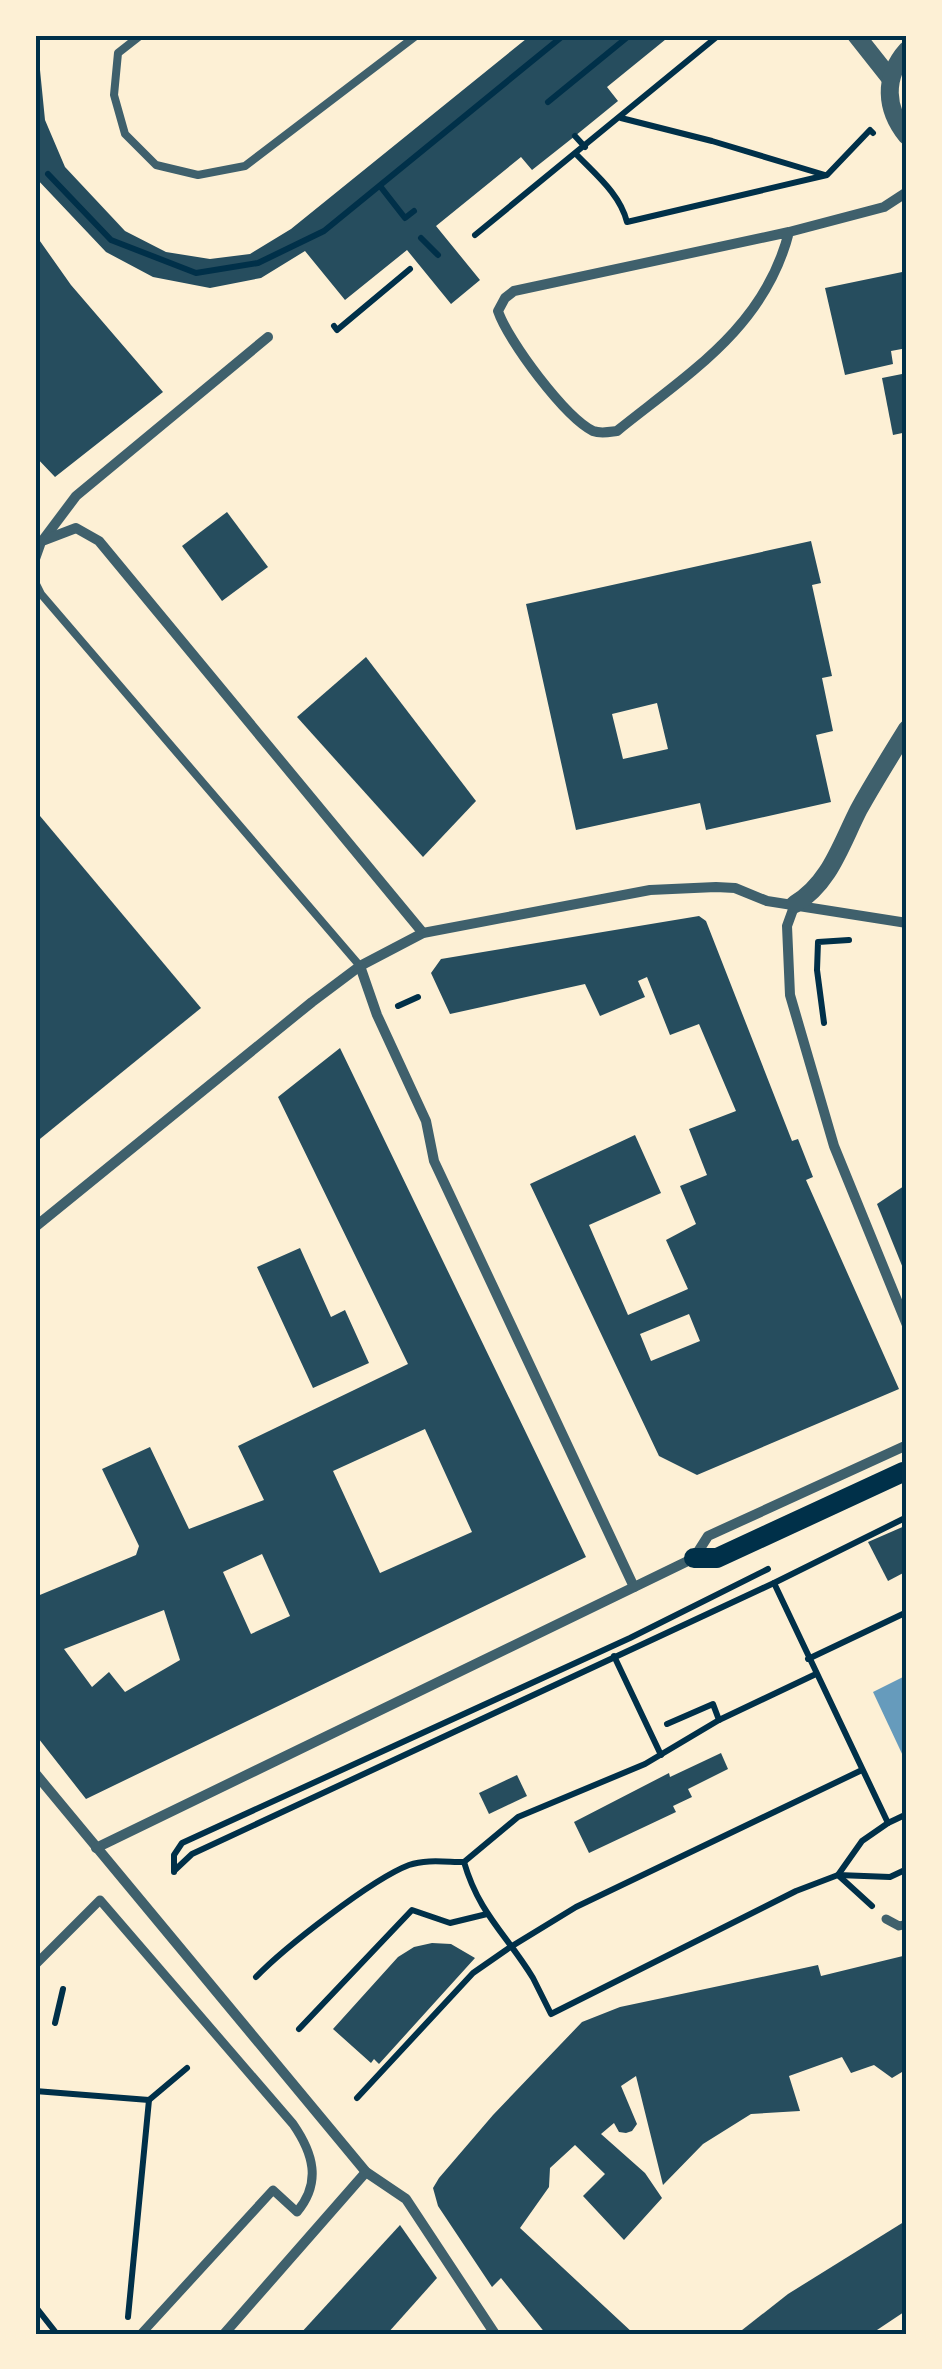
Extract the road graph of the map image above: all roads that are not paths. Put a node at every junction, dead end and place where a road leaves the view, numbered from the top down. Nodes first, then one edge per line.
1 (141, 35) edge
2 (417, 35) edge
3 (856, 35) edge
4 (907, 50) edge
5 (890, 78) junction
6 (907, 136) edge
7 (907, 192) edge
8 (788, 232) junction
9 (268, 337) dead end
10 (38, 540) edge
11 (35, 562) edge
12 (35, 582) edge
13 (907, 729) edge
14 (796, 904) junction
15 (907, 923) edge
16 (423, 933) junction
17 (360, 966) junction
18 (35, 1227) edge
19 (907, 1325) edge
20 (907, 1445) edge
21 (903, 1472) dead end
22 (694, 1558) junction
23 (634, 1587) junction
24 (35, 1773) edge
25 (96, 1848) junction
26 (886, 1919) dead end
27 (907, 1924) edge
28 (35, 1965) edge
29 (366, 2172) junction
30 (141, 2334) edge
31 (224, 2334) edge
32 (494, 2334) edge

1 - 2 lane
3 - 5 street
4 - 5 street
5 - 6 street
7 - 8 street
8 - 8 street
9 - 10 street
10 - 11 lane
10 - 16 street
12 - 17 lane
13 - 14 street
14 - 15 street
14 - 16 street
14 - 19 street
16 - 17 street
17 - 18 street
17 - 23 street
20 - 22 street
21 - 22 main road
22 - 23 street
23 - 25 street
24 - 25 street
25 - 29 street
26 - 27 street
28 - 30 street
29 - 31 street
29 - 32 street

